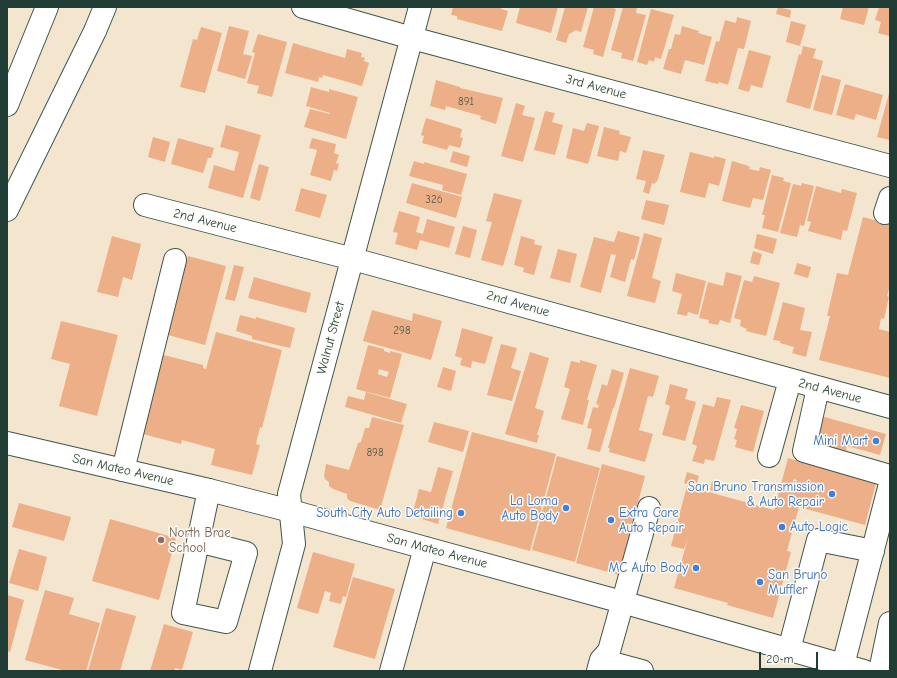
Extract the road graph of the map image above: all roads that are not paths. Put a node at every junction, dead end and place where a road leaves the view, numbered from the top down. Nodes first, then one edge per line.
1 (47, 7) edge
2 (105, 7) edge
3 (303, 7) edge
4 (420, 7) edge
5 (412, 38) junction
6 (7, 105) edge
7 (890, 166) edge
8 (146, 206) dead end
9 (7, 210) edge
10 (353, 258) junction
11 (174, 260) dead end
12 (790, 380) junction
13 (818, 388) junction
14 (890, 407) edge
15 (7, 443) edge
16 (769, 456) dead end
17 (123, 470) junction
18 (890, 476) edge
19 (890, 484) edge
20 (209, 490) junction
21 (649, 508) dead end
22 (291, 511) junction
23 (198, 541) dead end
24 (425, 548) junction
25 (873, 551) junction
26 (622, 602) junction
27 (890, 623) edge
28 (789, 650) junction
29 (599, 666) edge
30 (843, 668) edge
31 (260, 671) edge
32 (391, 671) edge
33 (642, 671) edge
34 (864, 671) edge
35 (880, 671) edge

1 - 6 main road
2 - 9 main road
3 - 5 main road, 3rd Avenue
4 - 5 main road, Walnut Street
5 - 7 main road, 3rd Avenue
5 - 10 main road, Walnut Street
8 - 10 main road, 2nd Avenue
10 - 12 main road, 2nd Avenue
10 - 22 main road, Walnut Street
11 - 17 main road
12 - 13 main road, 2nd Avenue
12 - 16 main road
13 - 14 main road, 2nd Avenue
13 - 18 main road
15 - 17 main road, San Mateo Avenue
17 - 20 main road, San Mateo Avenue
19 - 25 main road
20 - 22 main road, San Mateo Avenue
20 - 23 main road
21 - 26 main road
22 - 24 main road, San Mateo Avenue
22 - 31 main road, Walnut Street
24 - 26 main road, San Mateo Avenue
24 - 32 main road
25 - 28 main road
25 - 30 main road
26 - 28 main road, San Mateo Avenue
26 - 29 main road
27 - 35 main road
28 - 30 main road, San Mateo Avenue
29 - 33 main road
30 - 34 main road, San Mateo Avenue

